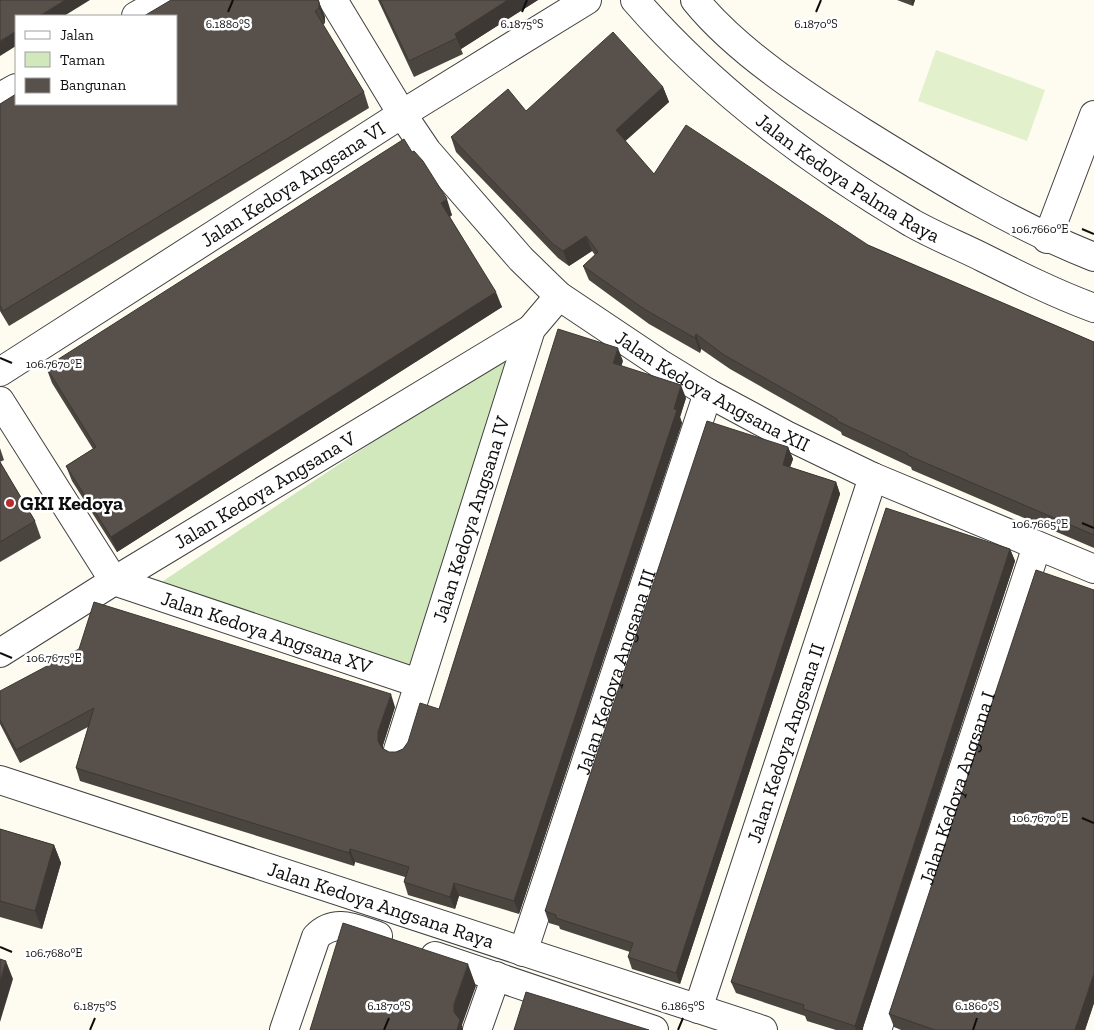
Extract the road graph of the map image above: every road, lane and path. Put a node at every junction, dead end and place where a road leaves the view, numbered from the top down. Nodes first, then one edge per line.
1 (164, 0) edge
2 (333, 0) edge
3 (587, 0) edge
4 (636, 0) edge
5 (695, 0) edge
6 (138, 15) edge
7 (15, 89) edge
8 (0, 97) edge
9 (402, 114) junction
10 (1094, 115) edge
11 (1047, 239) junction
12 (1094, 257) edge
13 (559, 296) junction
14 (1094, 308) edge
15 (531, 329) junction
16 (0, 372) edge
17 (708, 393) junction
18 (0, 402) edge
19 (873, 478) junction
20 (1037, 546) junction
21 (1094, 569) edge
22 (114, 581) junction
23 (0, 653) edge
24 (418, 683) junction
25 (398, 750) edge
26 (0, 780) edge
27 (523, 952) junction
28 (496, 976) junction
29 (698, 1009) junction
30 (284, 1030) edge
31 (478, 1030) edge
32 (654, 1030) edge
33 (763, 1030) edge
34 (877, 1030) edge

1 - 6 street
2 - 9 street, Jalan Kedoya Angsana XII
3 - 9 street, Jalan Kedoya Angsana VI
4 - 14 street, Jalan Kedoya Palma Raya
5 - 11 street, Jalan Kedoya Palma Raya
7 - 8 street
9 - 13 street, Jalan Kedoya Angsana XII
9 - 16 street, Jalan Kedoya Angsana VI
10 - 11 street
11 - 12 street, Jalan Kedoya Palma Raya
13 - 15 street, Jalan Kedoya Angsana IV
13 - 17 street, Jalan Kedoya Angsana XII
15 - 22 street, Jalan Kedoya Angsana V
15 - 24 street, Jalan Kedoya Angsana IV
17 - 19 street, Jalan Kedoya Angsana XII
17 - 27 street, Jalan Kedoya Angsana III
18 - 22 street
19 - 20 street, Jalan Kedoya Angsana XII
19 - 29 street, Jalan Kedoya Angsana II
20 - 21 street, Jalan Kedoya Angsana XII
20 - 34 street, Jalan Kedoya Angsana I
22 - 23 street, Jalan Kedoya Angsana V
22 - 24 street, Jalan Kedoya Angsana XV
24 - 25 street, Jalan Kedoya Angsana IV
26 - 27 street, Jalan Kedoya Angsana Raya
27 - 29 street, Jalan Kedoya Angsana Raya
28 - 30 street
28 - 31 street
28 - 32 street
29 - 33 street, Jalan Kedoya Angsana Raya

